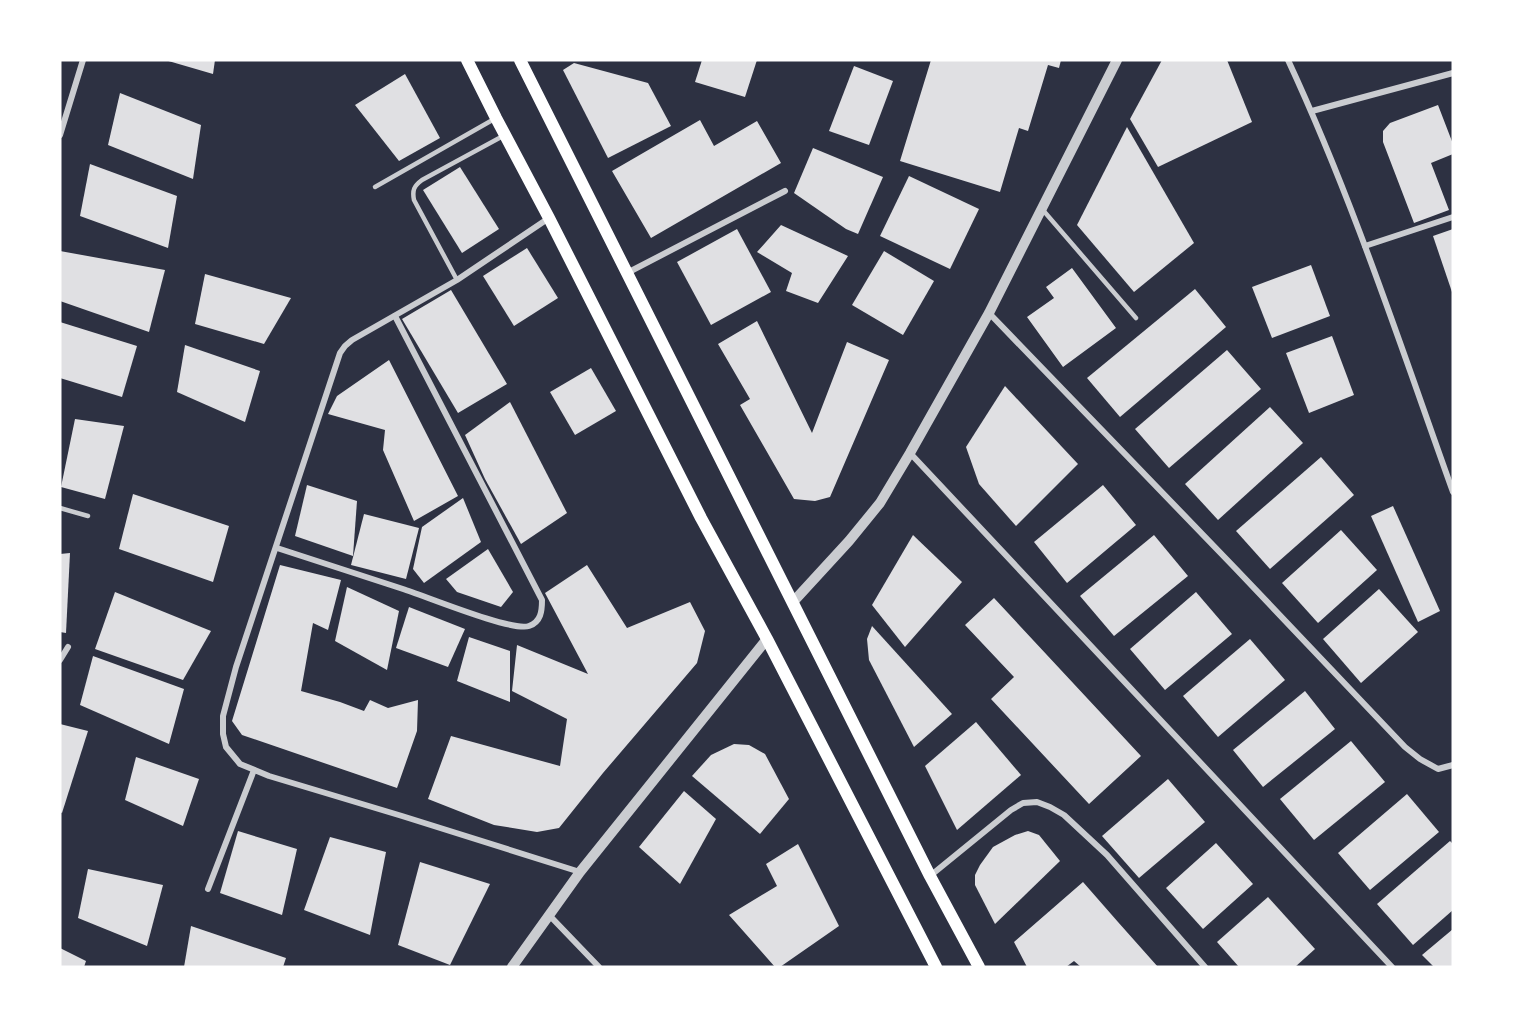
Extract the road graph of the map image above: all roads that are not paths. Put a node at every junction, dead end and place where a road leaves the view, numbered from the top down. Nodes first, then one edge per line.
1 (83, 60) edge
2 (467, 60) edge
3 (520, 60) edge
4 (1116, 60) edge
5 (1288, 60) edge
6 (1453, 73) edge
7 (1312, 111) junction
8 (496, 118) junction
9 (505, 134) junction
10 (60, 135) edge
11 (375, 187) dead end
12 (785, 191) dead end
13 (1041, 208) junction
14 (1453, 217) edge
15 (549, 218) junction
16 (1365, 246) junction
17 (627, 273) junction
18 (457, 279) junction
19 (989, 313) junction
20 (395, 316) junction
21 (1136, 318) dead end
22 (910, 453) junction
23 (1453, 492) edge
24 (60, 508) edge
25 (88, 516) dead end
26 (277, 548) junction
27 (793, 602) junction
28 (767, 639) junction
29 (68, 647) dead end
30 (60, 660) edge
31 (1453, 765) edge
32 (254, 770) junction
33 (580, 872) junction
34 (930, 876) junction
35 (208, 889) dead end
36 (550, 916) junction
37 (512, 967) edge
38 (599, 967) edge
39 (936, 967) edge
40 (979, 967) edge
41 (1205, 967) edge
42 (1392, 967) edge

1 - 10 street
2 - 8 main road
3 - 17 main road
4 - 13 street
5 - 7 street
6 - 7 street
7 - 16 street
8 - 9 main road
8 - 11 lane
9 - 15 main road
9 - 18 lane
12 - 17 street
13 - 19 street
13 - 21 lane
14 - 16 street
15 - 18 street
15 - 28 main road
16 - 23 street
17 - 27 main road
18 - 20 street
19 - 22 street
19 - 31 street
20 - 26 street
20 - 26 street
22 - 27 street
22 - 42 street
24 - 25 lane
26 - 32 street
27 - 34 main road
28 - 33 street
28 - 39 main road
29 - 30 street
32 - 33 street
32 - 35 street
33 - 36 street
34 - 40 main road
34 - 41 street
36 - 37 street
36 - 38 street

